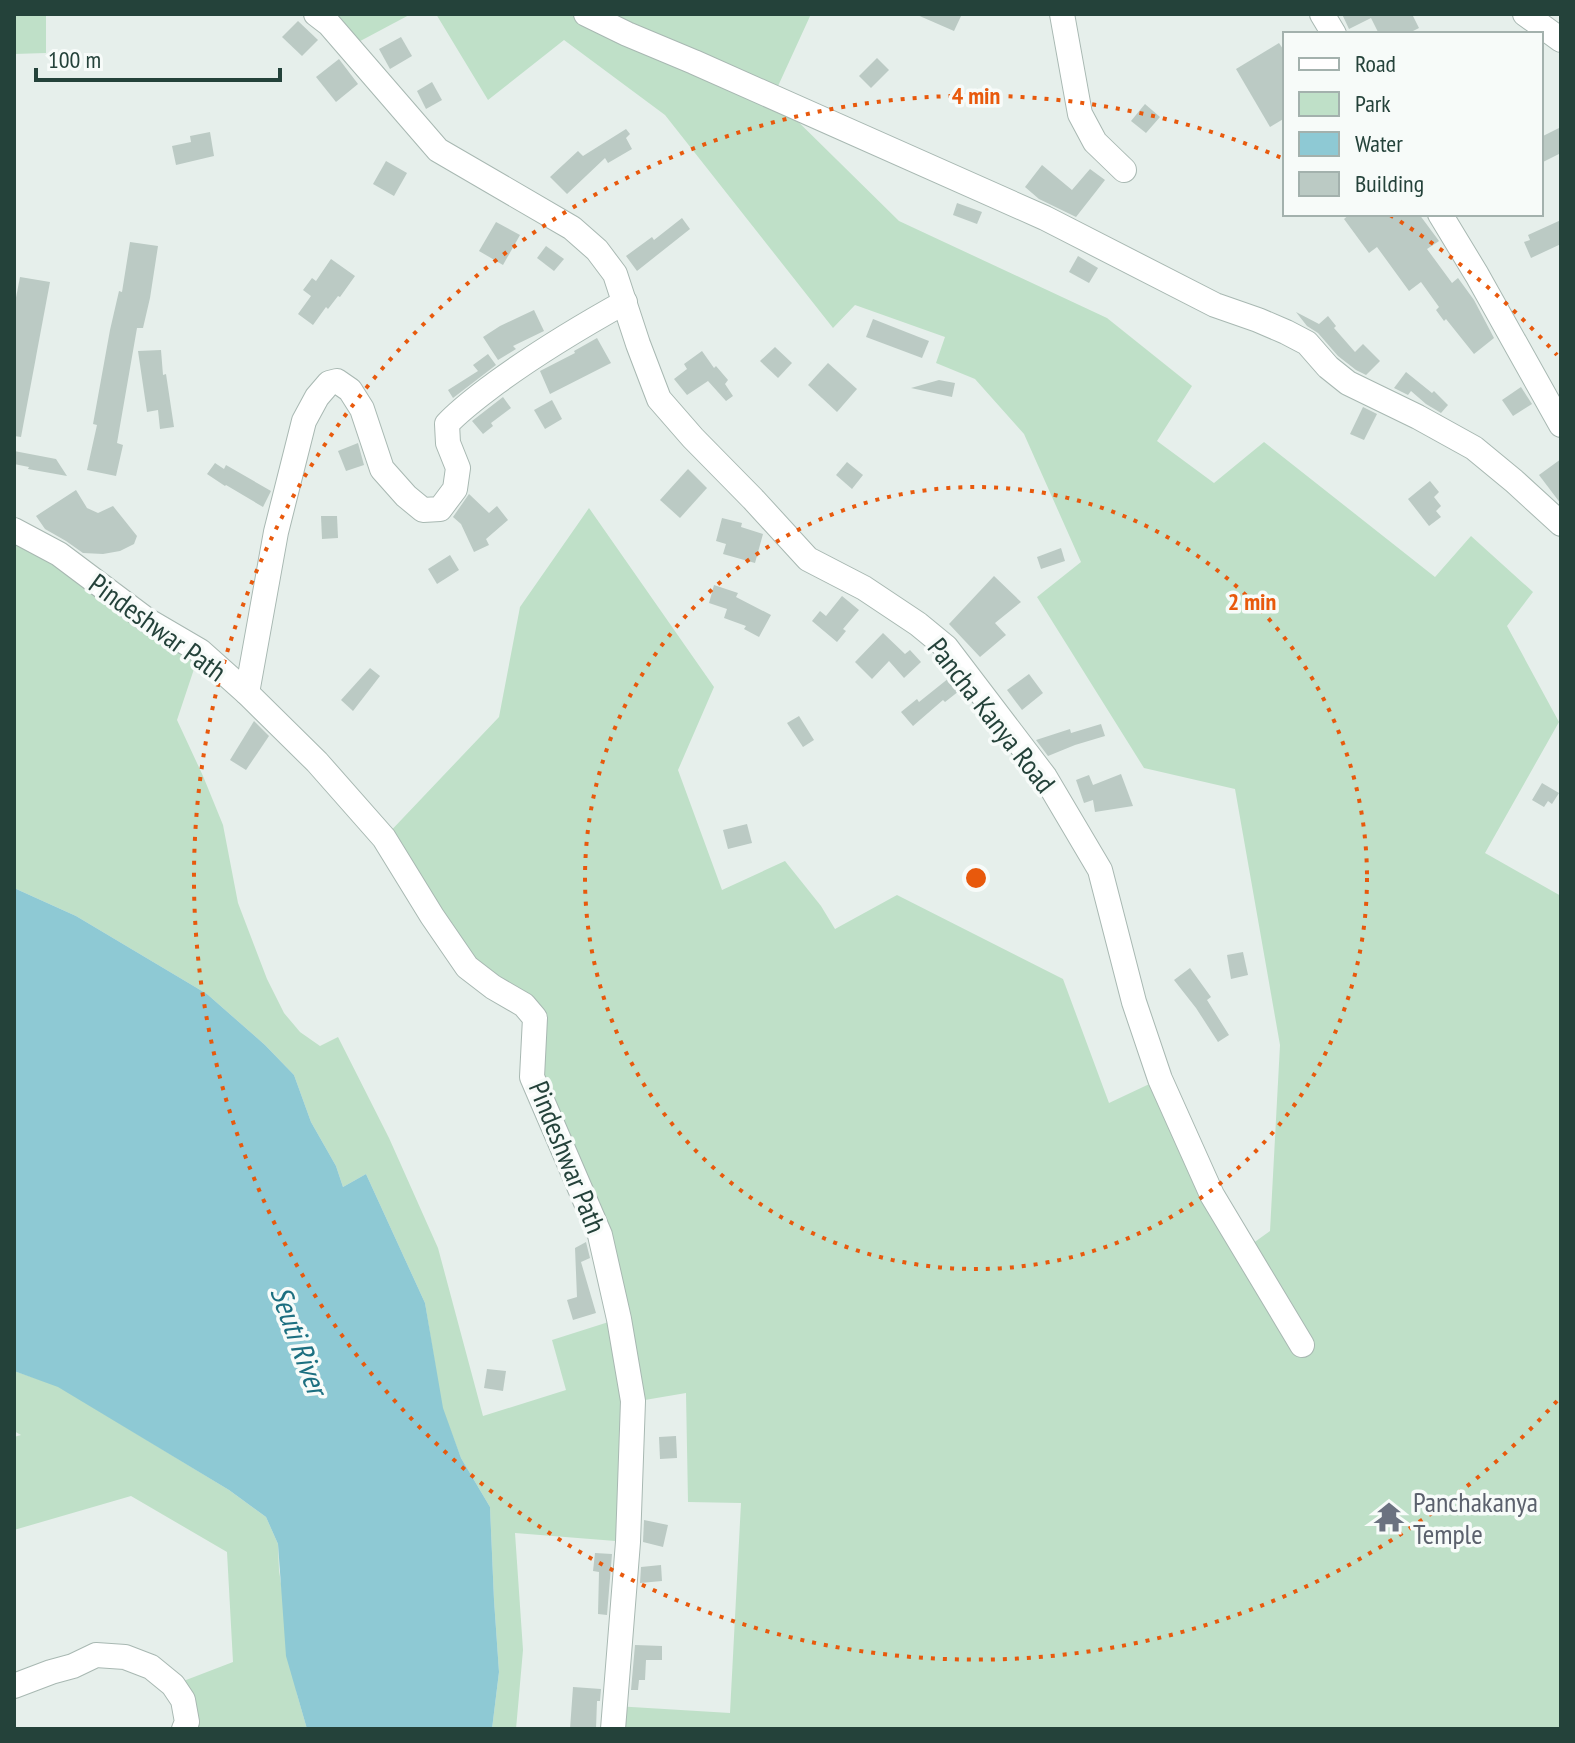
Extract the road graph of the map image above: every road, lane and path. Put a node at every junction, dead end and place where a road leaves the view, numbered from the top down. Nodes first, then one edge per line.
1 (316, 14) edge
2 (586, 14) edge
3 (1062, 14) edge
4 (1322, 14) edge
5 (1525, 14) edge
6 (1333, 32) edge
7 (1561, 40) edge
8 (1124, 170) dead end
9 (1441, 216) edge
10 (625, 302) junction
11 (1561, 425) edge
12 (1561, 524) edge
13 (14, 530) edge
14 (247, 693) junction
15 (1302, 1345) dead end
16 (14, 1686) edge
17 (184, 1729) edge
18 (613, 1729) edge

1 - 10 street, Pancha Kanya Road
2 - 12 street
3 - 8 street
4 - 6 street
5 - 7 street
9 - 11 street
10 - 14 street
10 - 15 street, Pancha Kanya Road
13 - 14 street, Pindeshwar Path
14 - 18 street, Pindeshwar Path
16 - 17 street

